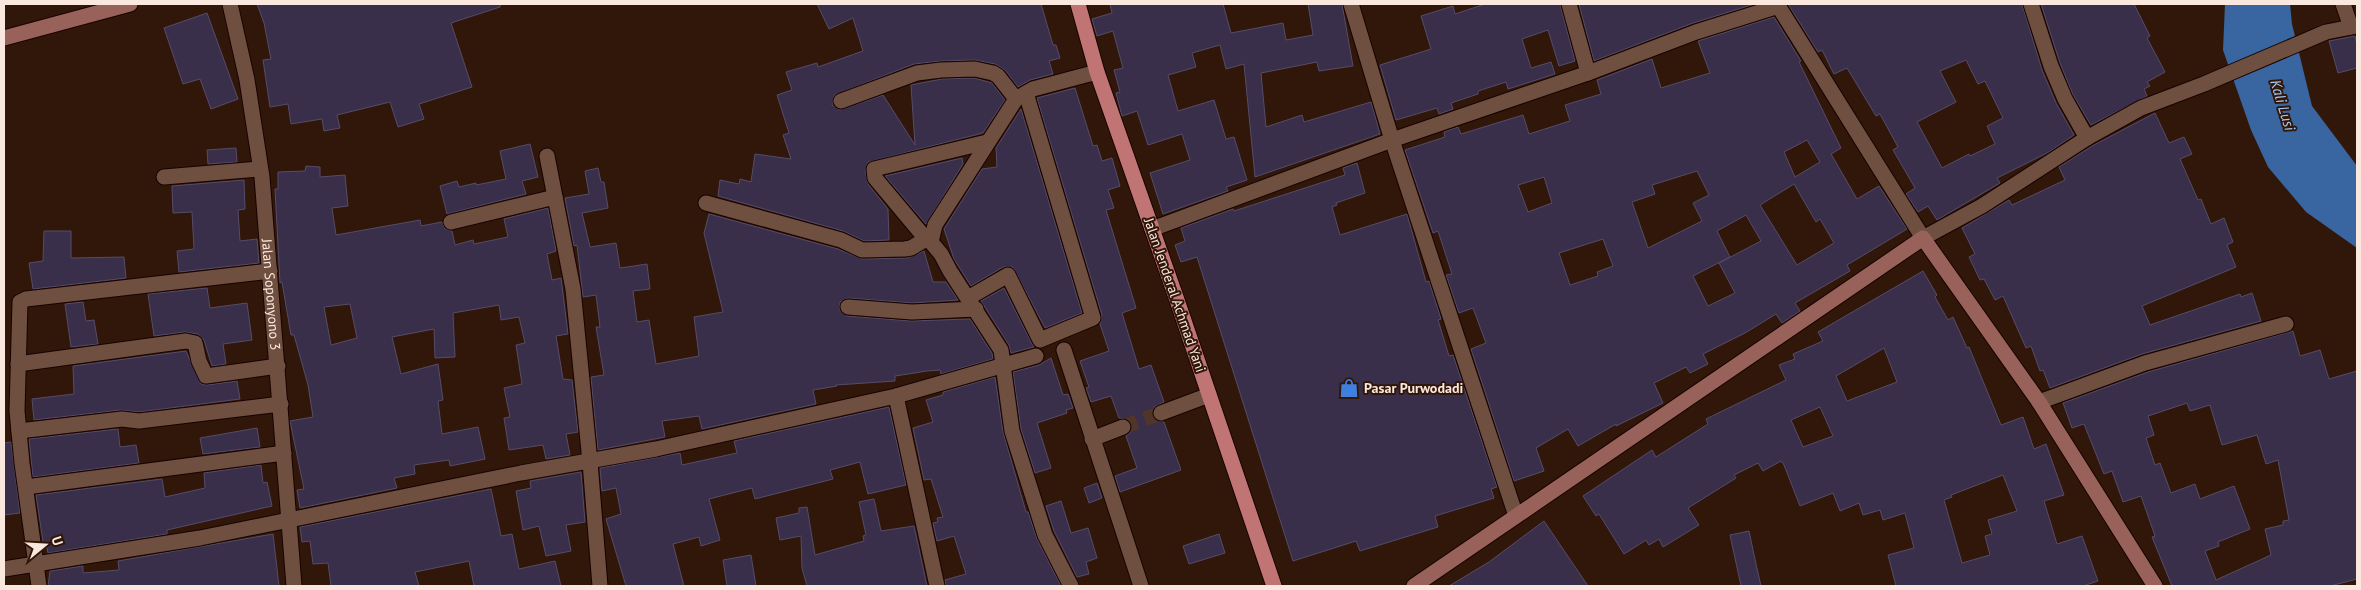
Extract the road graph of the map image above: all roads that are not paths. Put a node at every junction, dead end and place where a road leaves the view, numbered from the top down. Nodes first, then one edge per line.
1 (230, 4) edge
2 (1078, 4) edge
3 (1351, 4) edge
4 (1569, 4) edge
5 (2031, 4) edge
6 (2344, 4) edge
7 (120, 5) edge
8 (1778, 5) edge
9 (2354, 27) edge
10 (4, 38) edge
11 (1096, 72) junction
12 (1588, 73) junction
13 (1021, 96) junction
14 (841, 101) dead end
15 (2087, 138) junction
16 (1392, 140) junction
17 (987, 142) junction
18 (547, 156) dead end
19 (260, 169) junction
20 (164, 177) dead end
21 (555, 197) junction
22 (706, 202) dead end
23 (451, 222) dead end
24 (1152, 228) junction
25 (1923, 238) junction
26 (929, 240) junction
27 (270, 271) junction
28 (972, 304) junction
29 (848, 307) dead end
30 (2286, 324) dead end
31 (1064, 350) dead end
32 (1036, 356) dead end
33 (18, 364) junction
34 (278, 366) junction
35 (1002, 367) junction
36 (1209, 395) junction
37 (896, 396) junction
38 (2040, 402) junction
39 (281, 404) junction
40 (1161, 413) tunnel mouth
41 (1122, 427) tunnel mouth
42 (19, 431) junction
43 (1092, 439) junction
44 (284, 453) junction
45 (590, 462) junction
46 (26, 487) junction
47 (1516, 516) junction
48 (288, 519) junction
49 (36, 564) junction
50 (4, 569) edge
51 (39, 586) edge
52 (294, 586) edge
53 (600, 586) edge
54 (937, 586) edge
55 (1071, 586) edge
56 (1142, 586) edge
57 (1274, 586) edge
58 (1414, 586) edge
59 (2154, 586) edge

1 - 19 street, Jalan Soponyono 3
2 - 11 main road, Jalan Jenderal Achmad Yani
3 - 16 street
4 - 12 street
5 - 15 street
6 - 9 street
7 - 10 main road
8 - 12 street
8 - 25 street
9 - 15 street
11 - 13 street
11 - 24 main road, Jalan Jenderal Achmad Yani
12 - 16 street
13 - 14 street
13 - 17 street
13 - 28 street
15 - 25 street
16 - 24 street
16 - 47 street
17 - 26 street
17 - 26 street
18 - 21 street
19 - 20 street
19 - 27 street, Jalan Soponyono 3
21 - 23 street
21 - 45 street
22 - 26 street
24 - 36 main road, Jalan Jenderal Achmad Yani
25 - 38 main road
25 - 47 main road
26 - 28 street
27 - 33 street
27 - 34 street, Jalan Soponyono 3
28 - 29 street
28 - 35 street
30 - 38 street
31 - 43 street
32 - 35 street
33 - 34 street
33 - 42 street
34 - 39 street, Jalan Soponyono 3
35 - 37 street
35 - 55 street
36 - 40 street
36 - 57 main road, Jalan Jenderal Achmad Yani
37 - 45 street
37 - 54 street
38 - 59 main road
39 - 42 street
39 - 44 street, Jalan Soponyono 3
41 - 43 street
42 - 46 street
43 - 56 street
44 - 46 street
44 - 48 street, Jalan Soponyono 3
45 - 48 street
45 - 53 street
46 - 49 street
47 - 58 main road
48 - 49 street
48 - 52 street, Jalan Soponyono 3
49 - 50 street
49 - 51 street

